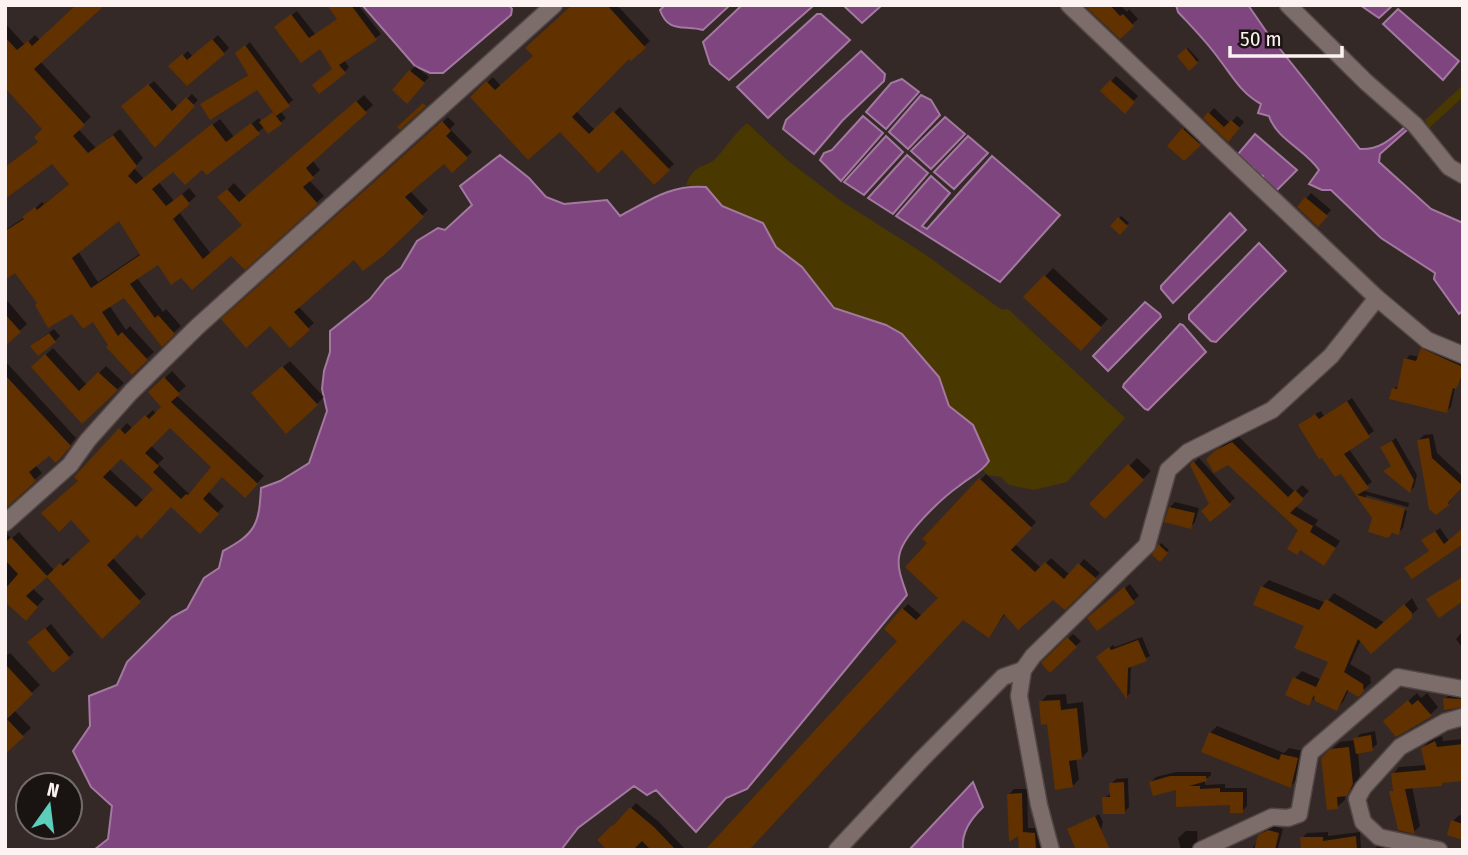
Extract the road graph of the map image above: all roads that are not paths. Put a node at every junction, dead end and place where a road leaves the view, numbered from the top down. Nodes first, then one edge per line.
1 (554, 5) edge
2 (1069, 5) edge
3 (1288, 5) edge
4 (1463, 175) edge
5 (1377, 298) junction
6 (1463, 355) edge
7 (5, 523) edge
8 (1023, 670) junction
9 (1463, 689) edge
10 (1463, 717) edge
11 (837, 850) edge
12 (1051, 850) edge
13 (1201, 850) edge
14 (1439, 850) edge

1 - 7 street
2 - 5 street
3 - 4 street
5 - 6 street
5 - 8 street
8 - 11 street
8 - 12 street
9 - 13 street
10 - 14 street

